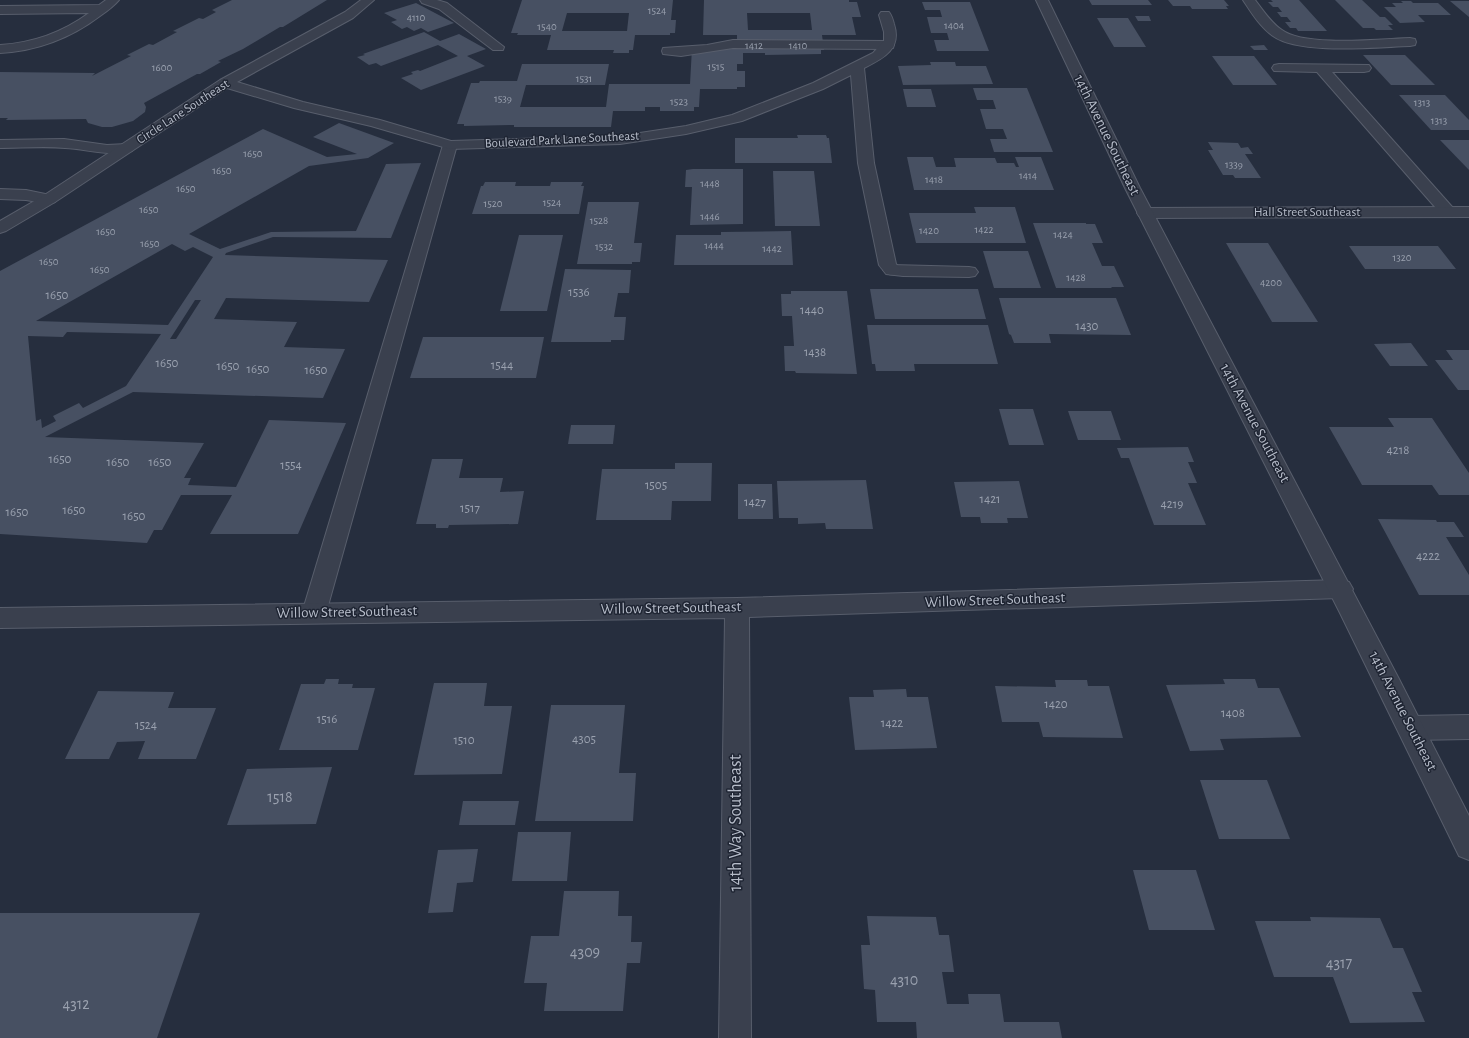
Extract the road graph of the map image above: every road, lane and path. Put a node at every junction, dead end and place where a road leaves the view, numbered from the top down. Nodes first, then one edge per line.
1 (113, 0) edge
2 (368, 0) edge
3 (426, 0) edge
4 (1042, 0) edge
5 (1249, 0) edge
6 (102, 9) junction
7 (0, 10) edge
8 (885, 15) dead end
9 (1410, 42) dead end
10 (888, 44) junction
11 (498, 47) dead end
12 (0, 49) edge
13 (668, 51) dead end
14 (857, 67) junction
15 (1279, 68) dead end
16 (1321, 68) junction
17 (1364, 68) dead end
18 (225, 83) junction
19 (0, 144) edge
20 (450, 145) junction
21 (127, 148) junction
22 (0, 194) edge
23 (49, 199) junction
24 (1448, 212) junction
25 (1469, 212) edge
26 (1145, 213) junction
27 (0, 228) edge
28 (969, 272) dead end
29 (1341, 589) junction
30 (737, 608) junction
31 (314, 613) junction
32 (0, 618) edge
33 (1469, 727) edge
34 (1412, 728) junction
35 (1469, 846) edge
36 (735, 1038) edge

1 - 6 street
2 - 18 street, Circle Lane Southeast
3 - 11 street
4 - 26 street, 14th Avenue Southeast
5 - 9 street
6 - 7 street
6 - 12 street
8 - 10 street
10 - 13 street
10 - 14 street, Boulevard Park Lane Southeast
14 - 20 street, Boulevard Park Lane Southeast
14 - 28 street
15 - 16 street
16 - 17 street
16 - 24 street
18 - 20 street, Boulevard Park Lane Southeast
18 - 21 street, Circle Lane Southeast
19 - 21 street
20 - 31 street
21 - 23 street, Circle Lane Southeast
22 - 23 street
23 - 27 street, Circle Lane Southeast
24 - 25 street, Hall Street Southeast
24 - 26 street, Hall Street Southeast
26 - 29 street, 14th Avenue Southeast
29 - 30 street, Willow Street Southeast
29 - 34 street, 14th Avenue Southeast
30 - 31 street, Willow Street Southeast
30 - 36 street, 14th Way Southeast
31 - 32 street, Willow Street Southeast
33 - 34 street
34 - 35 street, 14th Avenue Southeast

